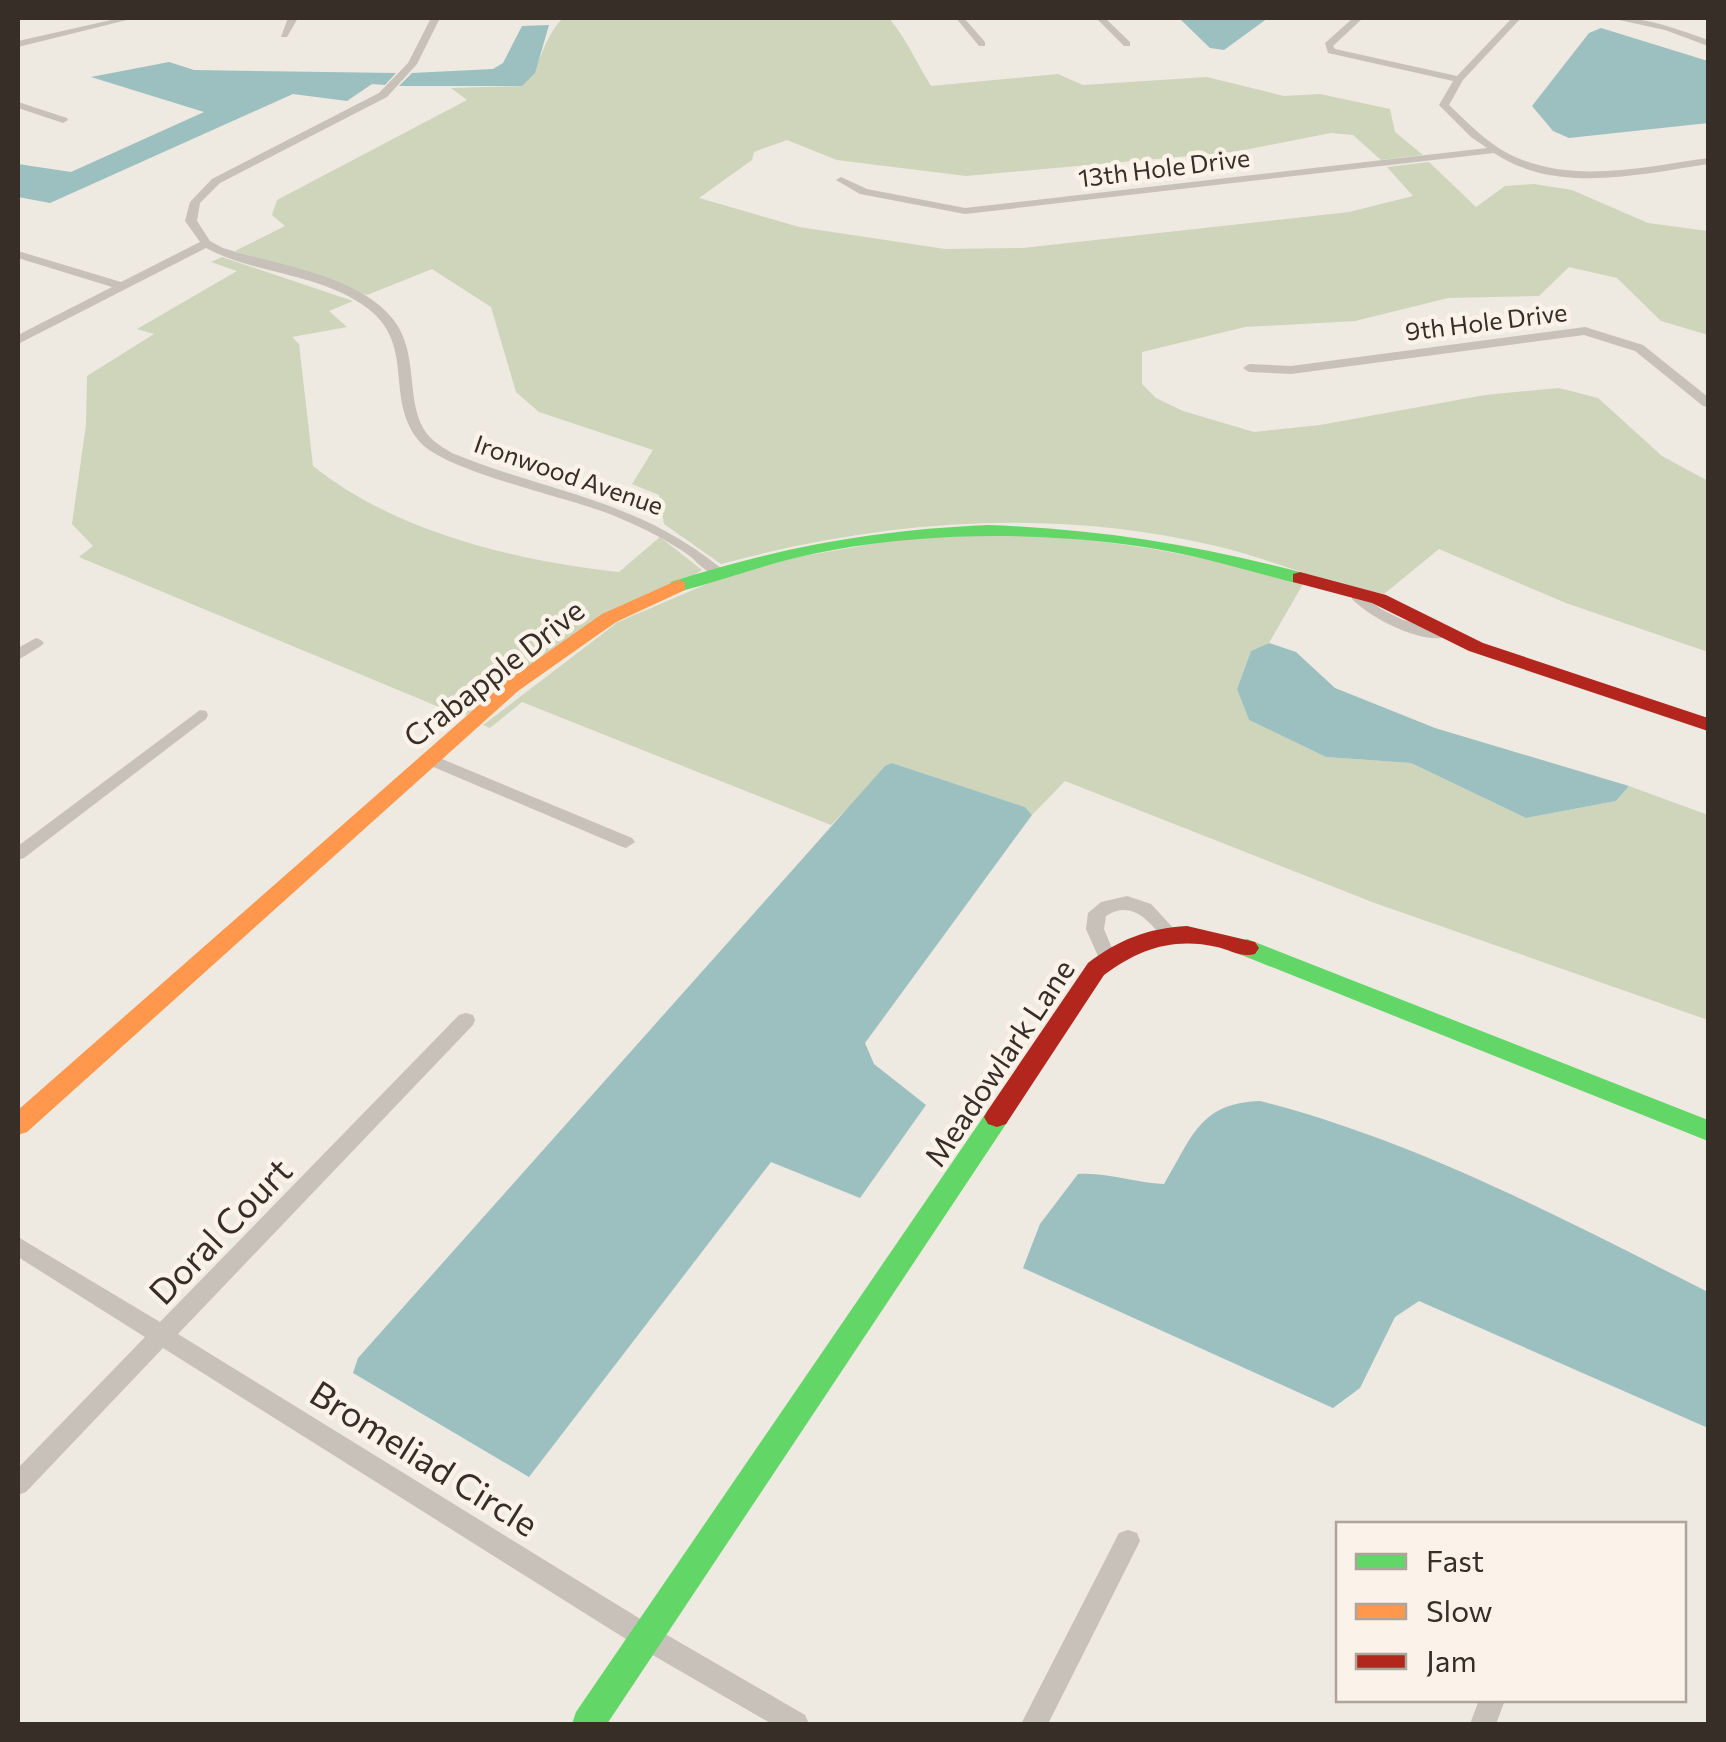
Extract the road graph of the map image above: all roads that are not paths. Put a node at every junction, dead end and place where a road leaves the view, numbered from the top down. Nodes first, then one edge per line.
1 (128, 18) edge
2 (293, 18) edge
3 (435, 18) edge
4 (960, 18) edge
5 (1100, 18) edge
6 (1358, 18) edge
7 (1517, 18) edge
8 (1616, 18) edge
9 (1677, 18) edge
10 (1666, 28) junction
11 (32, 29) dead end
12 (46, 34) junction
13 (130, 34) dead end
14 (284, 34) dead end
15 (1708, 43) edge
16 (18, 44) edge
17 (982, 44) dead end
18 (1126, 44) dead end
19 (1459, 79) junction
20 (18, 105) edge
21 (64, 120) dead end
22 (1496, 150) junction
23 (1708, 161) edge
24 (841, 180) dead end
25 (206, 243) junction
26 (18, 254) edge
27 (118, 285) junction
28 (18, 340) edge
29 (1249, 368) dead end
30 (1708, 380) edge
31 (1687, 384) junction
32 (1708, 403) edge
33 (717, 572) junction
34 (36, 642) dead end
35 (18, 655) edge
36 (200, 715) dead end
37 (1708, 725) edge
38 (430, 759) junction
39 (626, 842) dead end
40 (18, 854) edge
41 (1167, 931) junction
42 (1107, 958) junction
43 (466, 1020) dead end
44 (18, 1125) edge
45 (1708, 1131) edge
46 (18, 1246) edge
47 (163, 1335) junction
48 (18, 1484) edge
49 (1128, 1541) dead end
50 (646, 1638) junction
51 (588, 1724) edge
52 (796, 1724) edge
53 (1034, 1724) edge

1 - 12 street
1 - 13 street
2 - 14 street
3 - 25 street
4 - 17 street
5 - 18 street
6 - 19 street
7 - 19 street
8 - 10 street
9 - 10 street
10 - 15 street
11 - 12 street
12 - 16 street
19 - 22 street
20 - 21 street
22 - 23 street
22 - 24 street, 13th Hole Drive
25 - 27 street
25 - 33 street, Ironwood Avenue
26 - 27 street
27 - 28 street
29 - 31 street, 9th Hole Drive
30 - 31 street
31 - 32 street, 9th Hole Drive
33 - 37 street, Crabapple Drive
33 - 38 street, Crabapple Drive
34 - 35 street
36 - 40 street
38 - 39 street
38 - 44 street, Crabapple Drive
41 - 42 street, Meadowlark Lane
41 - 42 street
41 - 45 street, Meadowlark Lane
42 - 50 street, Meadowlark Lane
43 - 47 street, Doral Court
46 - 47 street, Bromeliad Circle
47 - 48 street, Doral Court
47 - 50 street, Bromeliad Circle
49 - 53 street
50 - 51 street, Meadowlark Lane
50 - 52 street, Bromeliad Circle

